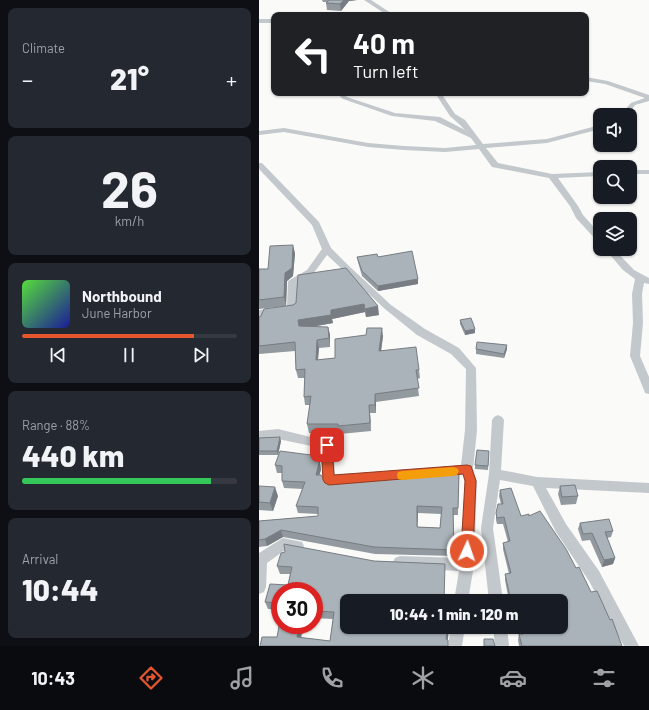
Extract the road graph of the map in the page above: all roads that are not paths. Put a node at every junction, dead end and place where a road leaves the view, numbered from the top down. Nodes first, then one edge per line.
1 (367, 0) edge
2 (386, 12) edge
3 (259, 21) edge
4 (271, 21) edge
5 (589, 79) edge
6 (630, 89) junction
7 (649, 90) edge
8 (343, 96) edge
9 (439, 96) edge
10 (649, 98) edge
11 (630, 108) edge
12 (593, 129) edge
13 (259, 133) edge
14 (481, 146) junction
15 (259, 165) edge
16 (637, 172) edge
17 (649, 172) edge
18 (593, 174) edge
19 (552, 176) junction
20 (593, 231) edge
21 (327, 249) junction
22 (615, 256) edge
23 (645, 280) edge
24 (260, 316) edge
25 (649, 390) edge
26 (498, 420) dead end
27 (259, 436) edge
28 (467, 470) junction
29 (495, 474) junction
30 (537, 482) junction
31 (649, 488) edge
32 (306, 548) edge
33 (259, 561) edge
34 (390, 562) edge
35 (467, 565) junction
36 (259, 587) edge
37 (462, 594) edge
38 (496, 594) edge
39 (456, 634) edge
40 (501, 634) edge
41 (455, 646) edge
42 (502, 646) edge
43 (632, 646) edge

1 - 2 street
3 - 4 street
5 - 6 street
6 - 7 street
6 - 10 street
8 - 13 street
9 - 14 street
10 - 11 street
12 - 14 street
14 - 19 street
15 - 21 street
16 - 17 street
18 - 19 street
19 - 20 street
21 - 24 street
21 - 28 street
22 - 23 street
23 - 25 street
26 - 29 street
27 - 28 street
28 - 35 street
29 - 30 street
29 - 38 street
30 - 31 street
30 - 43 street
32 - 33 street
33 - 36 street
34 - 35 street
35 - 37 street
39 - 41 street
40 - 42 street

